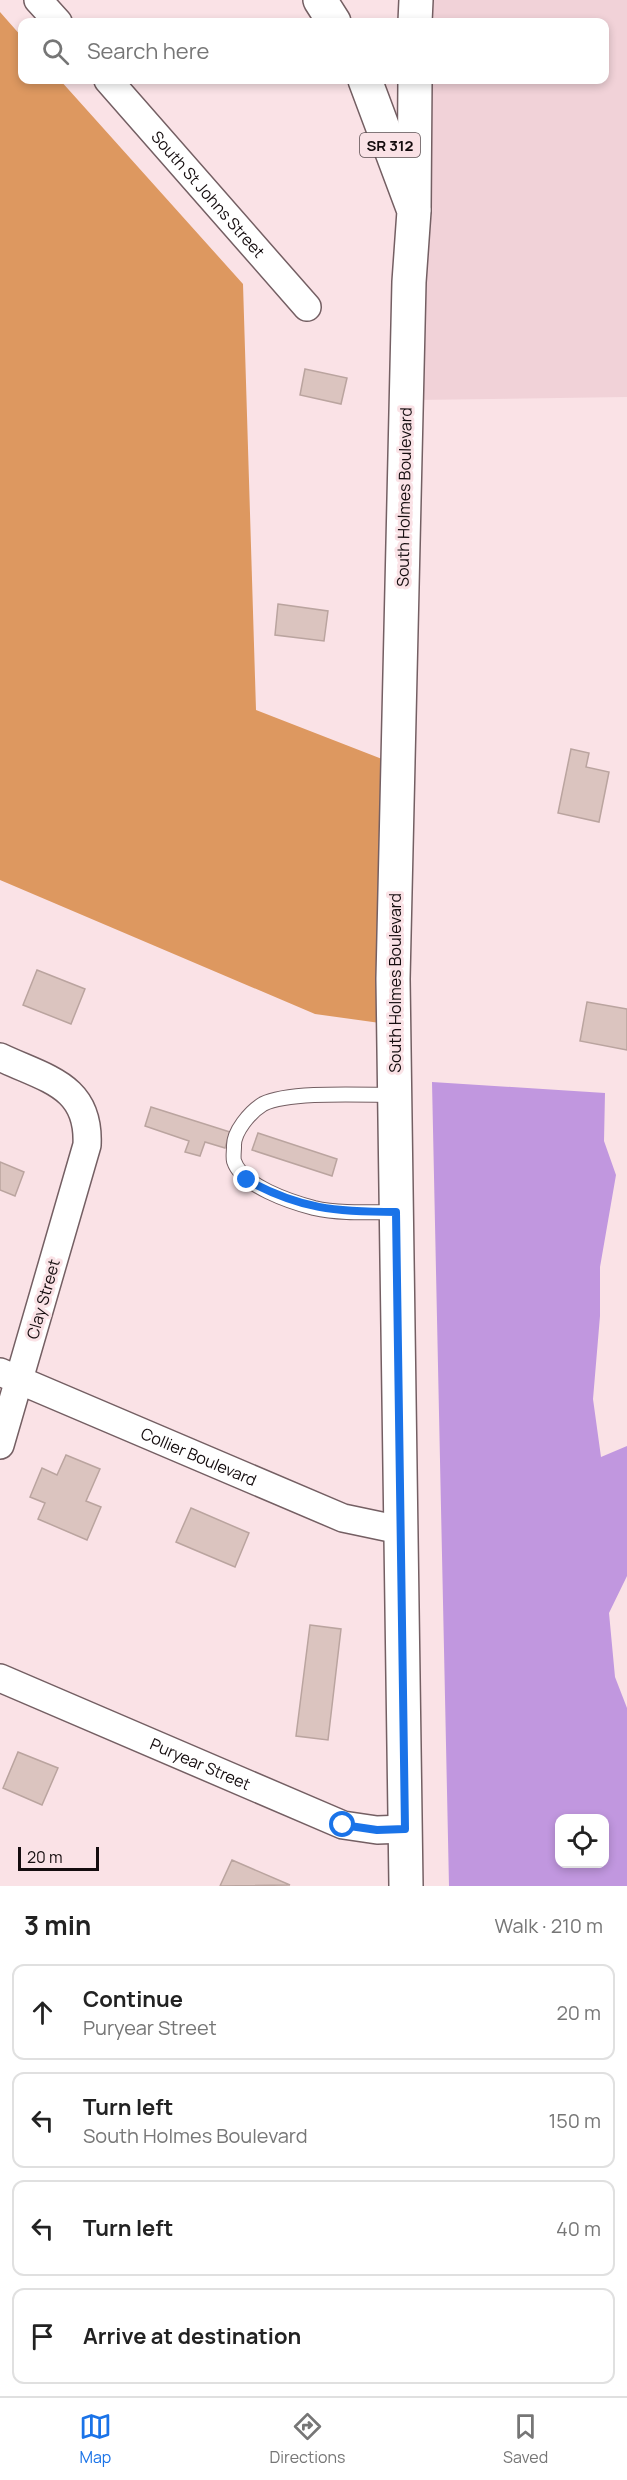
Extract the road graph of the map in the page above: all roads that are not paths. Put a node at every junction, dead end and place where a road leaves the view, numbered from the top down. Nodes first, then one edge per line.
1 (38, 0) edge
2 (416, 0) edge
3 (54, 18) edge
4 (416, 18) edge
5 (111, 84) edge
6 (366, 84) edge
7 (415, 84) edge
8 (414, 211) junction
9 (307, 308) dead end
10 (0, 1057) edge
11 (394, 1095) junction
12 (396, 1212) junction
13 (10, 1377) edge
14 (0, 1445) edge
15 (400, 1530) junction
16 (0, 1678) edge
17 (405, 1829) junction
18 (406, 1886) edge

1 - 3 street
2 - 4 main road
5 - 9 street, South St Johns Street
6 - 8 main road, SR 312
7 - 8 main road, South Holmes Boulevard
8 - 11 main road, South Holmes Boulevard
10 - 13 street, Clay Street
11 - 12 main road, South Holmes Boulevard
11 - 12 lane
12 - 15 main road, South Holmes Boulevard
13 - 14 street, Clay Street
13 - 15 street, Collier Boulevard
15 - 17 main road, South Holmes Boulevard
16 - 17 street, Puryear Street
17 - 18 main road, South Holmes Boulevard

